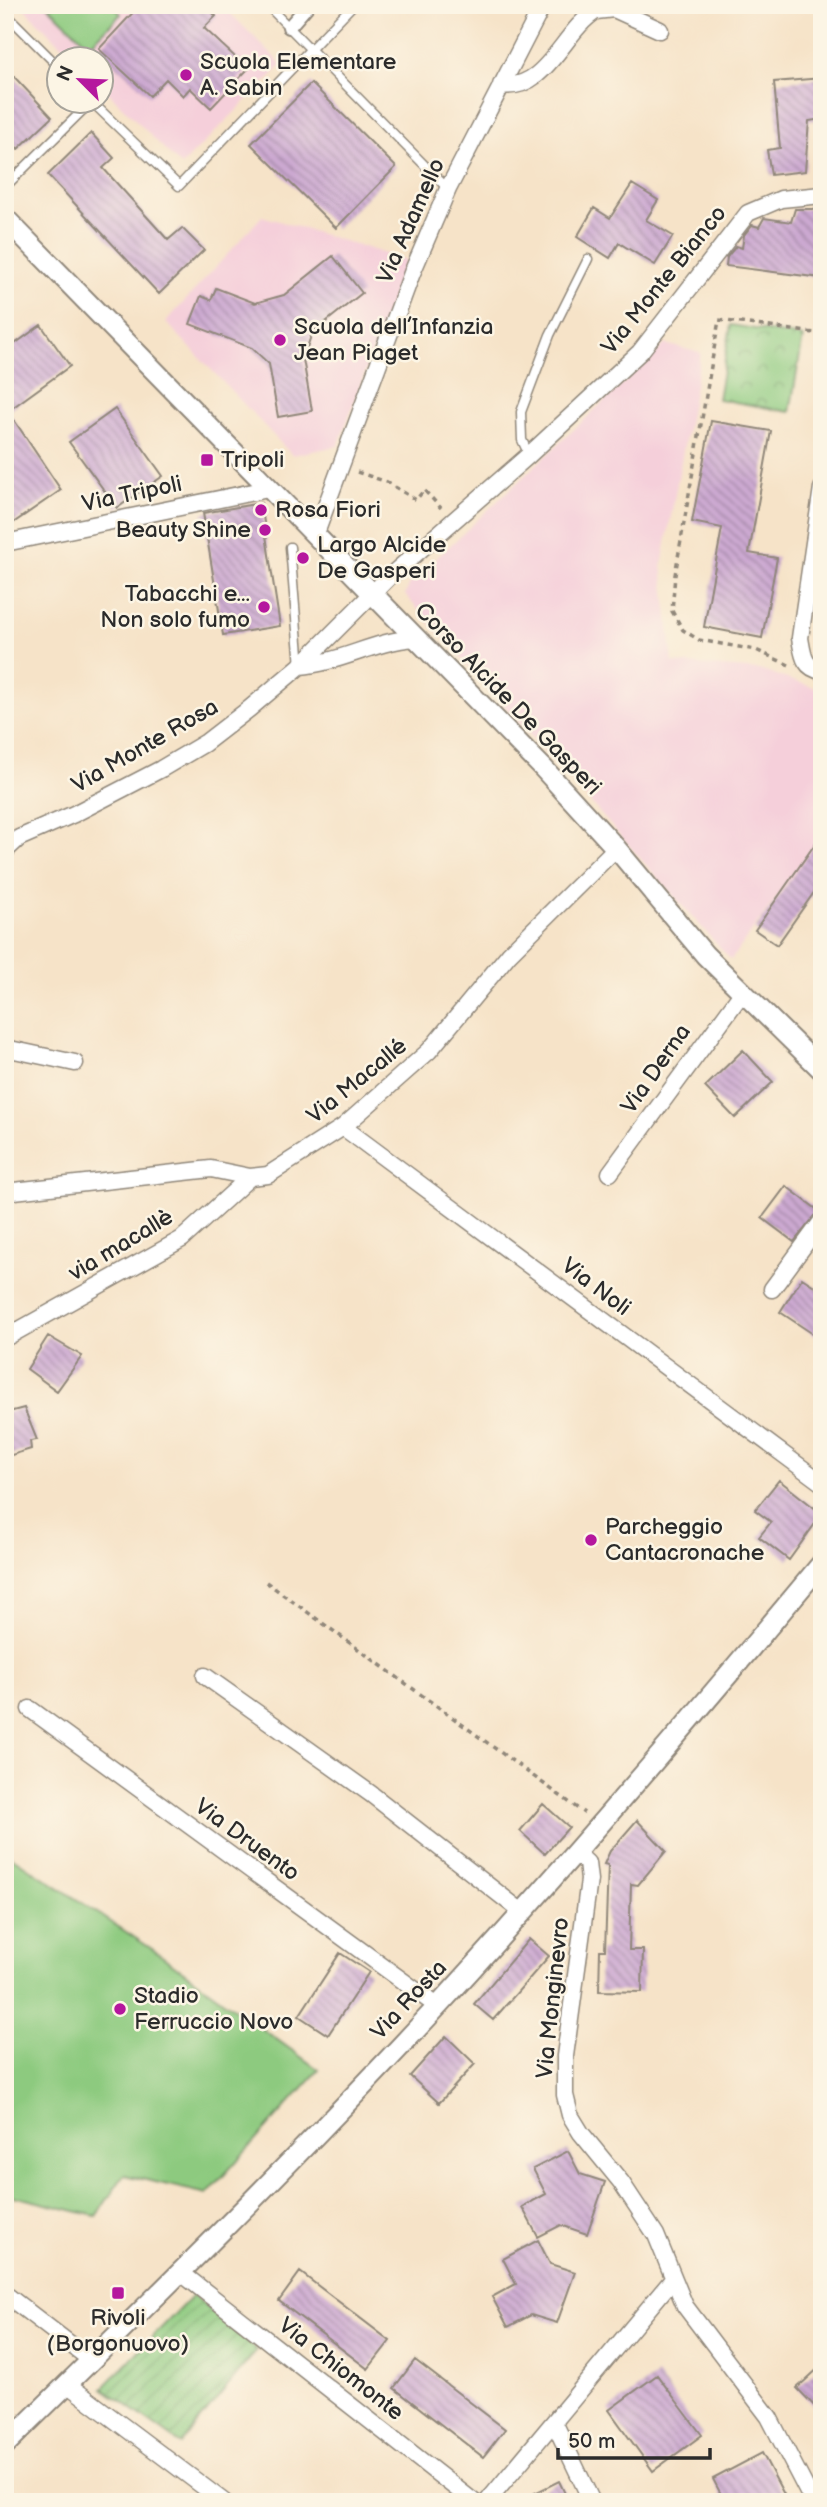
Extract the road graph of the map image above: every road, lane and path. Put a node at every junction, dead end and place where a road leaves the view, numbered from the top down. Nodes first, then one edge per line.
1 (267, 5) edge
2 (308, 5) edge
3 (353, 5) edge
4 (543, 5) edge
5 (5, 13) edge
6 (289, 27) junction
7 (660, 30) dead end
8 (311, 49) junction
9 (46, 54) edge
10 (501, 85) junction
11 (78, 116) edge
12 (106, 116) edge
13 (5, 187) edge
14 (448, 188) junction
15 (822, 195) edge
16 (5, 218) edge
17 (588, 259) dead end
18 (822, 334) edge
19 (529, 455) junction
20 (359, 473) dead end
21 (822, 488) edge
22 (268, 489) junction
23 (443, 511) dead end
24 (316, 536) junction
25 (5, 543) edge
26 (290, 547) dead end
27 (372, 594) junction
28 (415, 638) junction
29 (300, 666) junction
30 (817, 671) edge
31 (616, 848) junction
32 (5, 851) edge
33 (742, 993) junction
34 (5, 1048) edge
35 (75, 1063) dead end
36 (822, 1070) edge
37 (343, 1127) junction
38 (610, 1174) dead end
39 (250, 1177) junction
40 (5, 1192) edge
41 (822, 1221) edge
42 (772, 1289) dead end
43 (5, 1338) edge
44 (822, 1483) edge
45 (822, 1563) edge
46 (266, 1582) dead end
47 (205, 1676) dead end
48 (30, 1709) dead end
49 (600, 1824) junction
50 (576, 1853) junction
51 (523, 1912) junction
52 (437, 2006) junction
53 (180, 2272) junction
54 (673, 2279) junction
55 (5, 2294) edge
56 (91, 2360) junction
57 (67, 2384) junction
58 (554, 2422) junction
59 (5, 2445) edge
60 (223, 2502) edge
61 (474, 2502) edge
62 (487, 2502) edge
63 (592, 2502) edge
64 (813, 2502) edge

1 - 6 lane
2 - 6 street
3 - 8 lane
4 - 10 street, Via Adamello
5 - 9 lane
6 - 8 lane
7 - 10 street
8 - 12 lane
8 - 14 lane
10 - 14 street, Via Adamello
11 - 13 lane
14 - 24 street, Via Adamello
15 - 19 street, Via Monte Bianco
16 - 22 street, Corso Alcide De Gasperi
17 - 19 lane
18 - 30 path
19 - 27 street, Via Monte Bianco
20 - 23 path
21 - 30 street
22 - 24 street, Corso Alcide De Gasperi
22 - 25 street, Via Tripoli
24 - 27 street, Corso Alcide De Gasperi
26 - 29 lane
27 - 28 street, Corso Alcide De Gasperi
27 - 29 street
28 - 29 street
28 - 31 street, Corso Alcide De Gasperi
29 - 32 street, Via Monte Rosa
31 - 33 street, Corso Alcide De Gasperi
31 - 37 street, Via Macallé
33 - 36 street, Corso Alcide De Gasperi
33 - 38 street, Via Derna
34 - 35 street
37 - 39 street, Via Macallé
37 - 44 street, Via Noli
39 - 40 street
39 - 43 street, via macallè
41 - 42 street
45 - 49 street, Via Rosta
46 - 49 path
47 - 51 street
48 - 52 street, Via Druento
49 - 50 street, Via Rosta
50 - 51 street, Via Rosta
50 - 54 street, Via Monginevro
51 - 52 street, Via Rosta
52 - 53 street, Via Rosta
53 - 56 street, Via Rosta
53 - 61 street, Via Chiomonte
54 - 58 street
54 - 64 street, Via Monginevro
55 - 56 street
56 - 57 street, Via Rosta
57 - 59 street, Via Rosta
57 - 60 street
58 - 62 street
58 - 63 street

